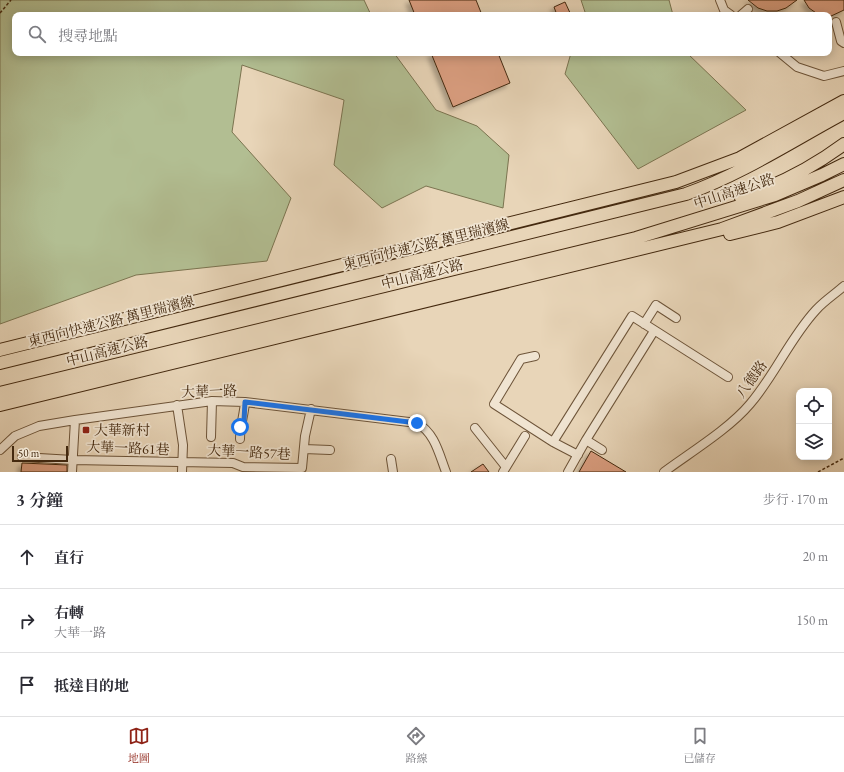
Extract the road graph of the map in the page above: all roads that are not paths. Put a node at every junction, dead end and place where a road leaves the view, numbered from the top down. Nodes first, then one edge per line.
1 (720, 0) edge
2 (748, 9) dead end
3 (727, 12) edge
4 (745, 12) edge
5 (836, 22) dead end
6 (844, 43) edge
7 (784, 56) edge
8 (844, 71) edge
9 (844, 101) edge
10 (844, 113) edge
11 (795, 133) junction
12 (844, 144) edge
13 (844, 164) edge
14 (844, 180) edge
15 (844, 197) edge
16 (636, 238) junction
17 (658, 246) junction
18 (844, 286) edge
19 (676, 318) dead end
20 (644, 324) junction
21 (654, 331) junction
22 (0, 350) edge
23 (535, 356) dead end
24 (0, 364) edge
25 (728, 377) dead end
26 (0, 393) edge
27 (212, 401) junction
28 (245, 402) junction
29 (0, 405) edge
30 (177, 405) junction
31 (311, 409) junction
32 (74, 420) junction
33 (475, 428) dead end
34 (525, 436) dead end
35 (211, 438) dead end
36 (240, 439) dead end
37 (586, 440) junction
38 (554, 442) junction
39 (304, 449) junction
40 (0, 450) edge
41 (330, 450) dead end
42 (602, 450) dead end
43 (578, 455) junction
44 (22, 457) dead end
45 (391, 459) dead end
46 (73, 460) junction
47 (182, 463) junction
48 (505, 469) edge
49 (72, 472) edge
50 (182, 472) edge
51 (393, 472) edge
52 (446, 472) edge
53 (568, 472) edge
54 (664, 472) edge

1 - 3 street
2 - 4 street
5 - 6 street
7 - 8 street
9 - 11 highway, 東西向快速公路 萬里瑞濱線
10 - 11 highway, 東西向快速公路 萬里瑞濱線
11 - 22 highway, 東西向快速公路 萬里瑞濱線
11 - 24 highway, 東西向快速公路 萬里瑞濱線
12 - 16 highway
13 - 16 highway, 中山高速公路
14 - 17 highway, 中山高速公路
15 - 17 highway
16 - 26 highway, 中山高速公路
17 - 29 highway, 中山高速公路
18 - 54 street, 八德路
19 - 20 street
20 - 21 street
20 - 38 street
21 - 25 street
21 - 37 street
23 - 38 street
27 - 28 street, 大華一路
27 - 30 street, 大華一路
27 - 35 street
28 - 31 street, 大華一路
28 - 36 street
30 - 32 street, 大華一路
30 - 47 street
31 - 39 street, 大華一路57巷
31 - 52 street, 大華一路
32 - 40 street, 大華一路
32 - 46 street, 大華一路61巷
33 - 48 street
34 - 48 street
37 - 42 street
37 - 43 street
38 - 43 street
39 - 41 street
39 - 47 street, 大華一路57巷
43 - 53 street
44 - 46 street, 大華一路61巷
45 - 51 street
46 - 47 street, 大華一路61巷
46 - 49 street, 大華一路61巷
47 - 50 street

